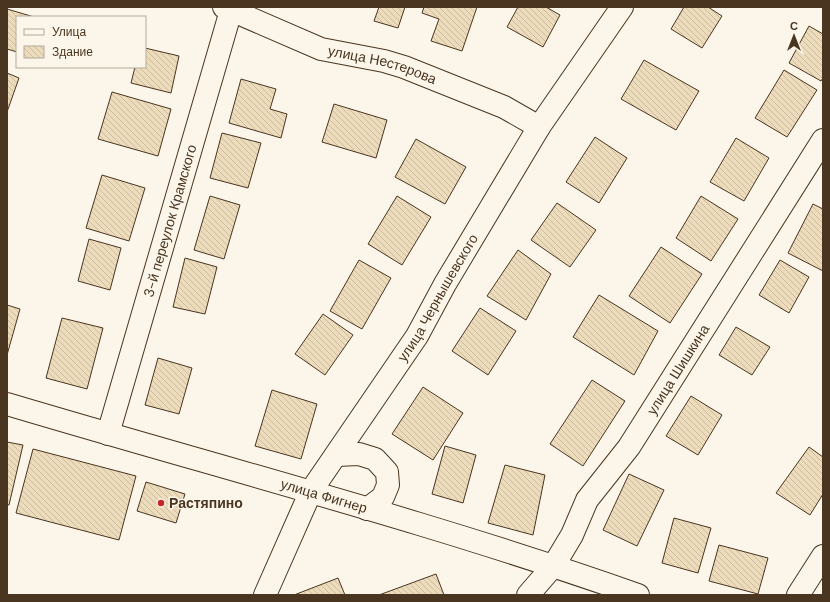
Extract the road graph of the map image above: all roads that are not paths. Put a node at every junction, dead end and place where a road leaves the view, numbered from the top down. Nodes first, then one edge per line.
1 (622, 7) edge
2 (229, 8) edge
3 (539, 127) junction
4 (823, 140) edge
5 (7, 404) edge
6 (108, 434) junction
7 (336, 455) junction
8 (311, 491) junction
9 (367, 509) junction
10 (823, 556) edge
11 (554, 566) junction
12 (265, 595) edge
13 (528, 595) edge
14 (638, 595) edge
15 (798, 595) edge

1 - 3 street, улица Чернышевского
2 - 3 street, улица Нестерова
2 - 6 street, 3-й переулок Крамского
3 - 7 street, улица Чернышевского
4 - 11 street, улица Шишкина
5 - 6 street, улица Фигнер
6 - 8 street, улица Фигнер
7 - 8 street, улица Чернышевского
7 - 9 street
8 - 9 street, улица Фигнер
8 - 12 street, улица Чернышевского
9 - 11 street, улица Фигнер
10 - 15 street
11 - 13 street, улица Шишкина
11 - 14 street, улица Фигнер

